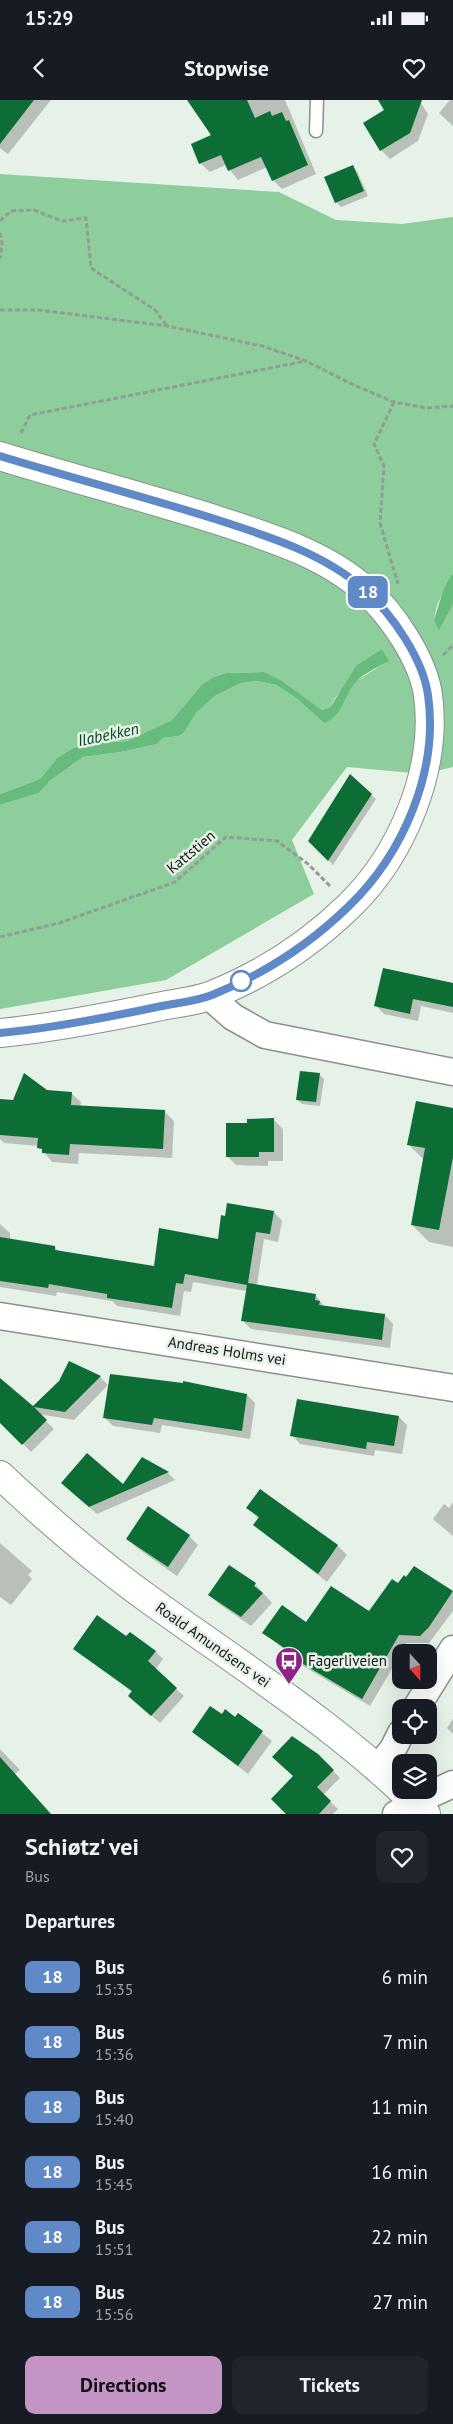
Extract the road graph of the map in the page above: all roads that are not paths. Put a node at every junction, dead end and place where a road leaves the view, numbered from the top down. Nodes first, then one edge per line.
1 (317, 100) edge
2 (316, 131) dead end
3 (12, 460) edge
4 (209, 996) junction
5 (0, 1033) edge
6 (453, 1072) edge
7 (0, 1316) edge
8 (453, 1388) edge
9 (0, 1475) edge
10 (453, 1649) edge
11 (422, 1699) edge
12 (396, 1744) edge
13 (378, 1769) junction
14 (453, 1784) edge
15 (412, 1810) edge

1 - 2 lane
3 - 4 street
4 - 5 street
4 - 6 street
7 - 8 street, Andreas Holms vei
9 - 13 street, Roald Amundsens vei
10 - 11 street
12 - 13 street
13 - 15 street, Roald Amundsens vei
14 - 15 street

